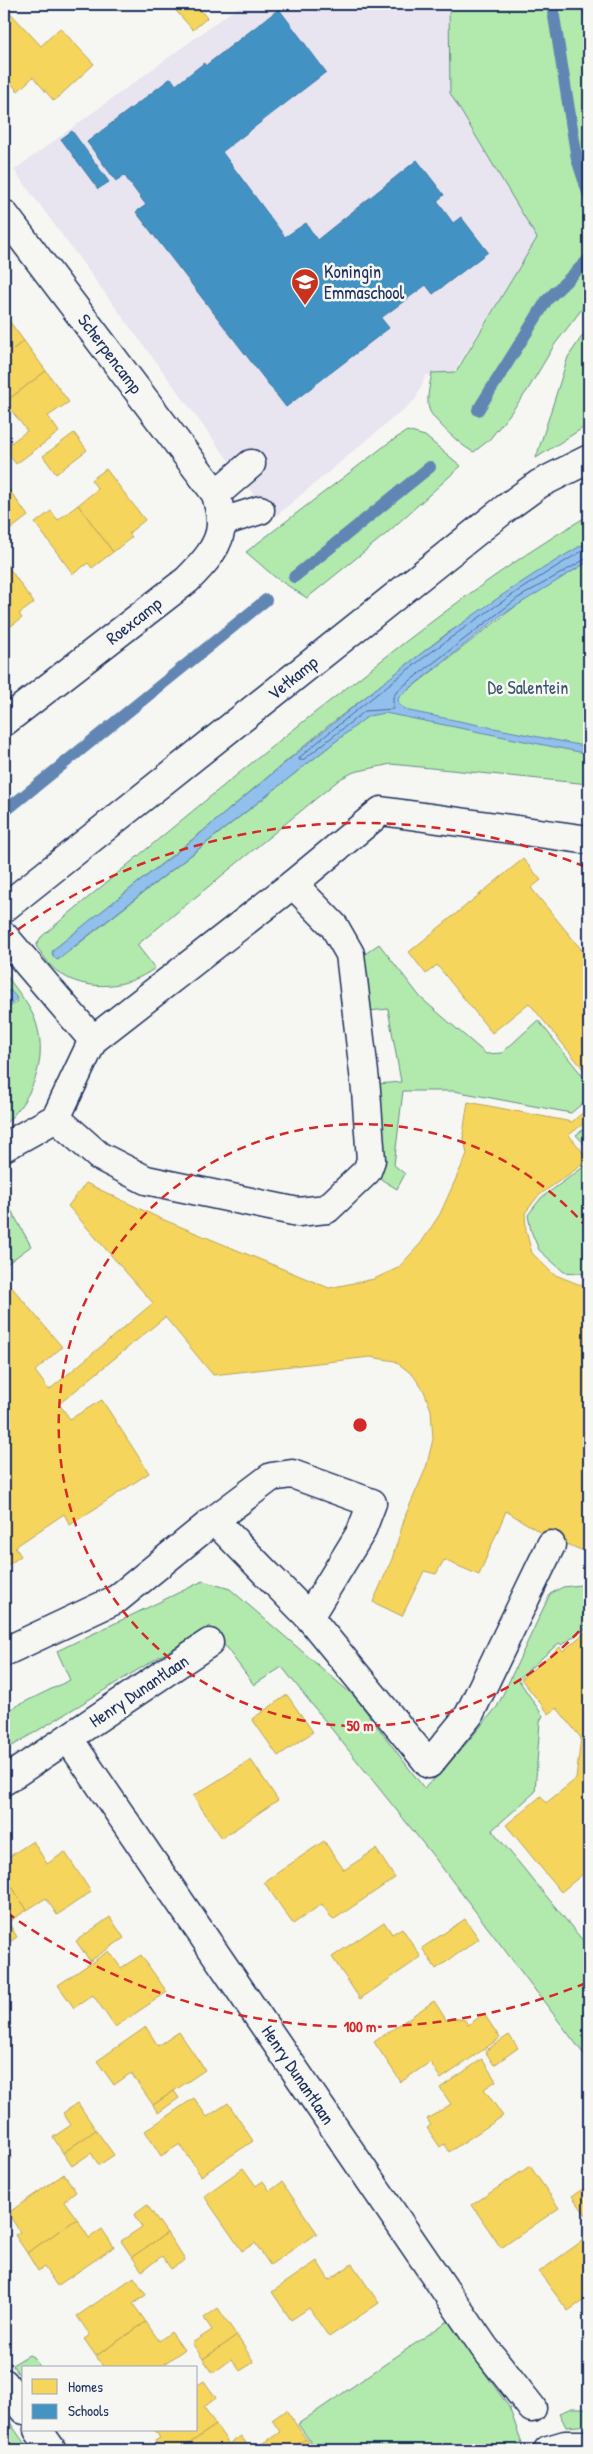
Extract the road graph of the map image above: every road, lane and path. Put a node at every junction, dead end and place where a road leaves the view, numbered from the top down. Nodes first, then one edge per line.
1 (4, 214) edge
2 (589, 459) edge
3 (251, 464) dead end
4 (216, 494) junction
5 (260, 510) dead end
6 (222, 522) junction
7 (4, 722) edge
8 (589, 840) edge
9 (293, 884) junction
10 (4, 908) edge
11 (4, 936) edge
12 (93, 1040) junction
13 (56, 1118) junction
14 (4, 1147) edge
15 (214, 1520) junction
16 (550, 1544) dead end
17 (309, 1617) junction
18 (209, 1643) dead end
19 (4, 1652) edge
20 (68, 1738) junction
21 (4, 1781) edge
22 (4, 2383) edge
23 (22, 2407) edge
24 (532, 2408) dead end
25 (39, 2432) edge
26 (589, 2445) edge
27 (52, 2450) edge
28 (548, 2450) edge

1 - 4 street, Scherpencamp
2 - 10 street, Vetkamp
3 - 4 street
4 - 6 street, Roexcamp
5 - 6 street
6 - 7 street, Roexcamp
8 - 9 street
9 - 12 street
9 - 13 street
11 - 12 street
12 - 13 street
13 - 14 street
15 - 17 street
15 - 17 street
15 - 19 street
16 - 17 street
18 - 20 street, Henry Dunantlaan
20 - 21 street, Henry Dunantlaan
20 - 24 street, Henry Dunantlaan
22 - 23 street
25 - 27 street
26 - 28 street

